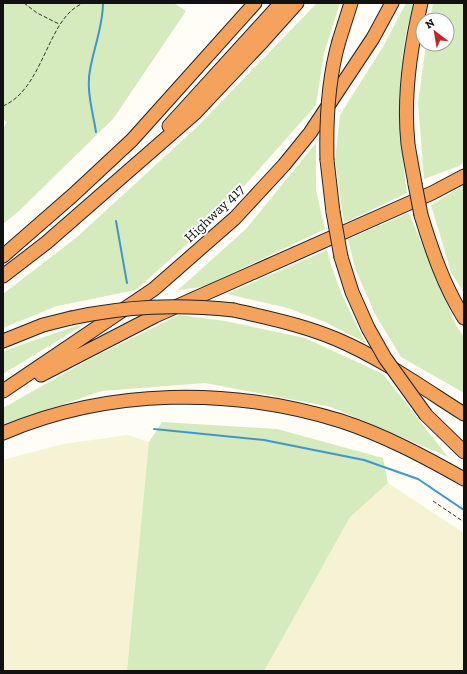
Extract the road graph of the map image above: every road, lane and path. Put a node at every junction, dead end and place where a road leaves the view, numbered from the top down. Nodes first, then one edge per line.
1 (24, 3) edge
2 (84, 3) edge
3 (255, 3) edge
4 (281, 3) edge
5 (297, 3) edge
6 (351, 3) edge
7 (392, 3) edge
8 (421, 3) edge
9 (60, 24) junction
10 (3, 106) edge
11 (464, 176) edge
12 (114, 184) junction
13 (3, 256) edge
14 (3, 276) edge
15 (464, 318) edge
16 (3, 341) edge
17 (3, 391) edge
18 (3, 395) edge
19 (464, 414) edge
20 (3, 433) edge
21 (464, 452) edge
22 (464, 479) edge
23 (433, 501) dead end
24 (464, 522) edge

1 - 9 path
2 - 9 path
3 - 13 highway
4 - 12 highway
5 - 12 highway
6 - 21 highway, bridge
7 - 17 highway, Highway 417
8 - 15 highway, bridge
9 - 10 path
11 - 18 highway
12 - 14 highway
16 - 19 highway, bridge
20 - 22 highway
23 - 24 path

